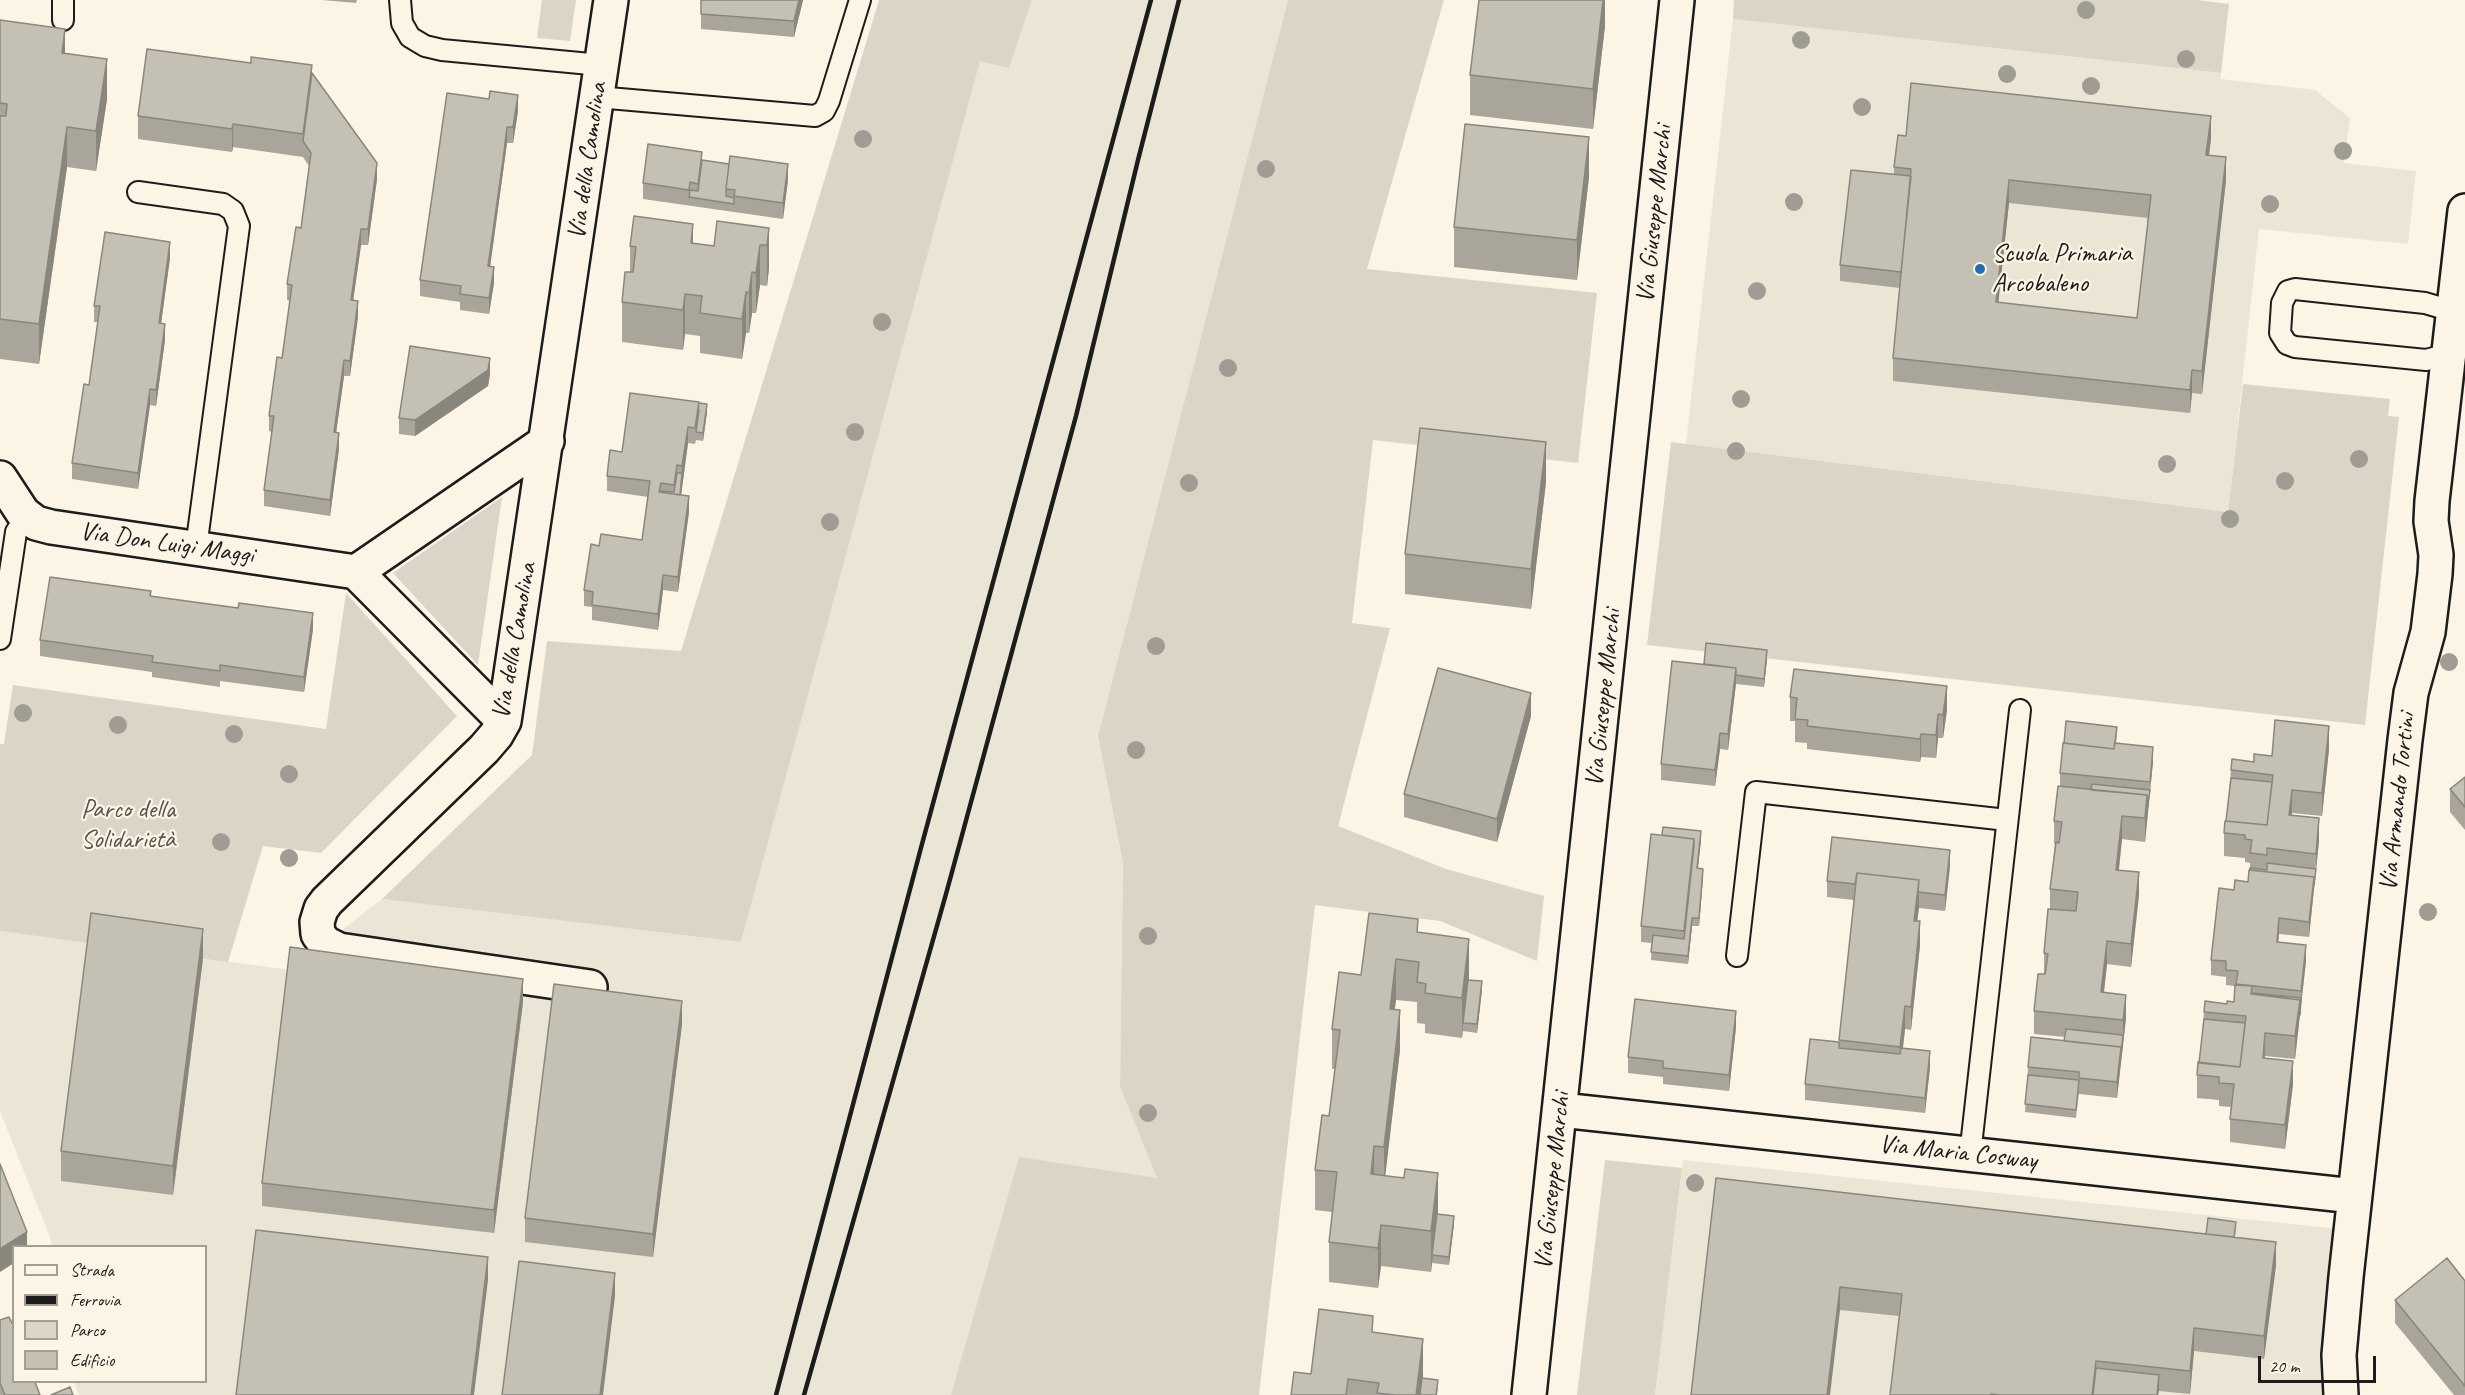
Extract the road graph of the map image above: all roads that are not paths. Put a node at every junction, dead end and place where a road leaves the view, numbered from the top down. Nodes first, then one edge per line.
1 (400, 0) edge
2 (611, 0) edge
3 (860, 0) edge
4 (1677, 0) edge
5 (601, 65) junction
6 (597, 97) junction
7 (138, 192) dead end
8 (2465, 211) edge
9 (2451, 334) junction
10 (546, 441) junction
11 (0, 478) edge
12 (27, 515) junction
13 (196, 548) junction
14 (356, 572) junction
15 (0, 639) edge
16 (2019, 710) dead end
17 (504, 721) junction
18 (2007, 820) junction
19 (1737, 956) dead end
20 (590, 987) edge
21 (1561, 1110) junction
22 (1970, 1155) junction
23 (2354, 1196) junction
24 (1529, 1395) edge
25 (2341, 1395) edge

1 - 5 lane
2 - 5 street, Via della Camolina
3 - 6 lane
4 - 21 street, Via Giuseppe Marchi
5 - 6 street, Via della Camolina
6 - 10 street, Via della Camolina
7 - 13 lane
8 - 9 street, Via Armando Tortini
9 - 9 lane
9 - 23 street, Via Armando Tortini
10 - 14 street
10 - 17 street, Via della Camolina
11 - 12 street, Via Don Luigi Maggi
12 - 13 street, Via Don Luigi Maggi
12 - 15 lane
13 - 14 street, Via Don Luigi Maggi
14 - 17 street
16 - 18 lane
17 - 20 street, Via della Camolina
18 - 19 lane
18 - 22 lane
21 - 22 street, Via Maria Cosway
21 - 24 street, Via Giuseppe Marchi
22 - 23 street, Via Maria Cosway
23 - 25 street, Via Armando Tortini

